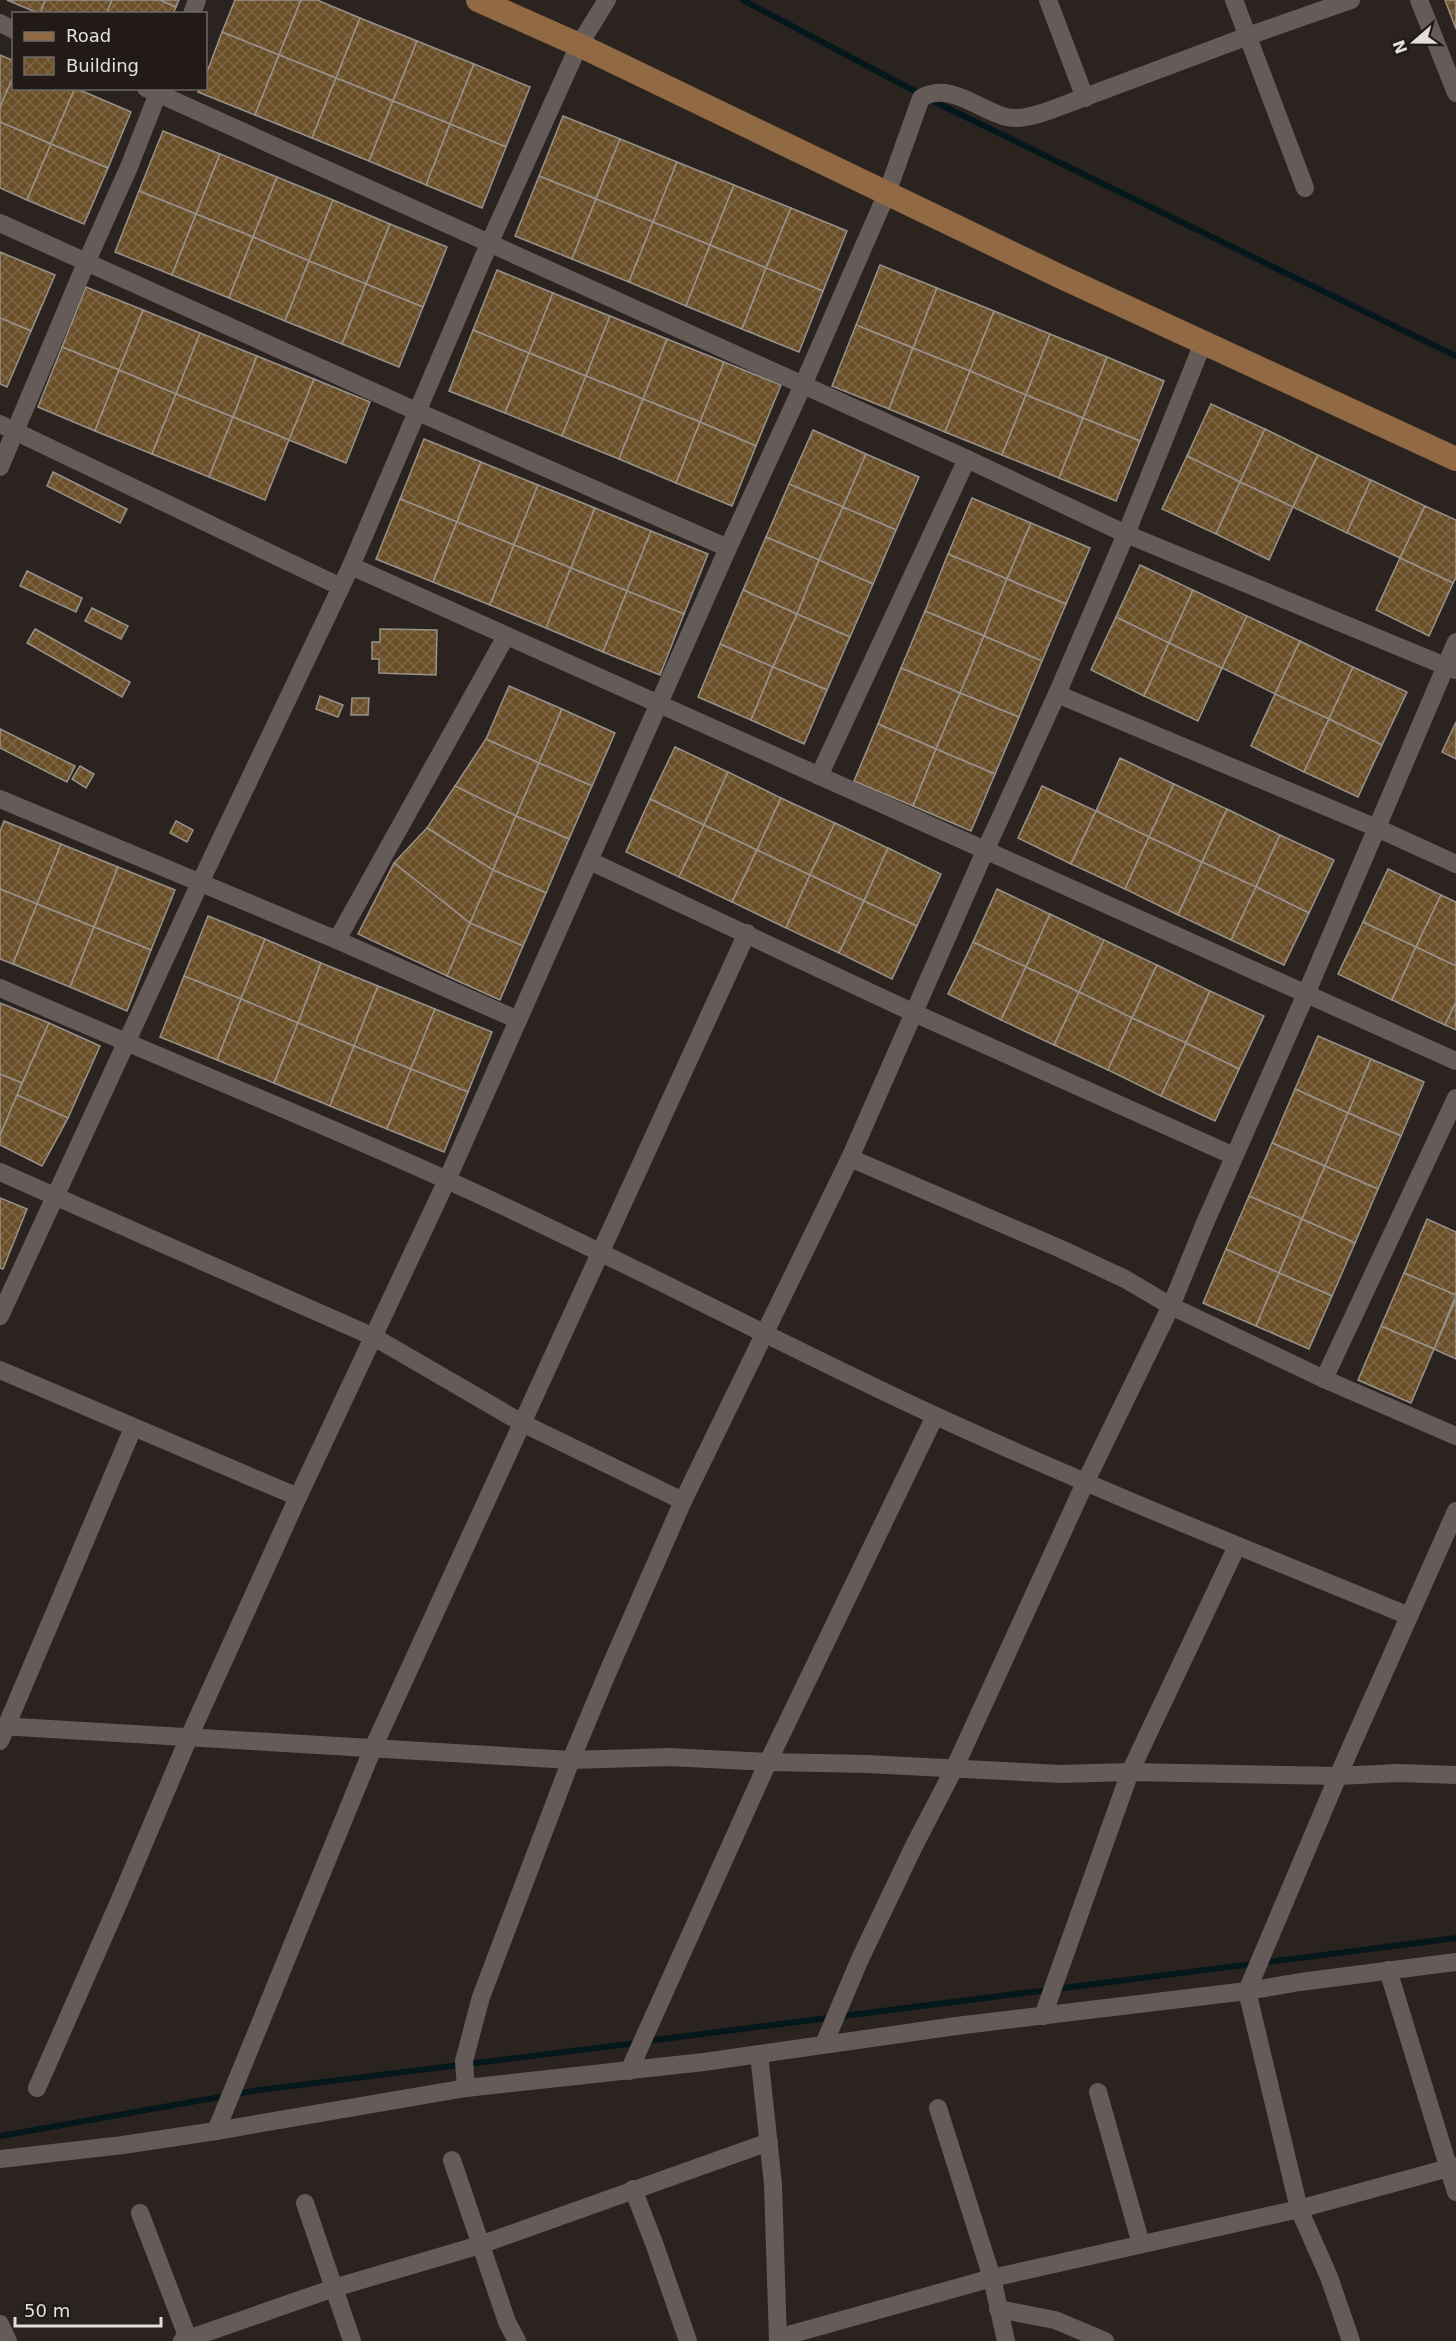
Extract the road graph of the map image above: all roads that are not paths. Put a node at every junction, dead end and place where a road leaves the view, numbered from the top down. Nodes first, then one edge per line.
1 (478, 0) edge
2 (607, 0) edge
3 (1048, 0) edge
4 (1234, 0) edge
5 (1351, 0) edge
6 (1419, 0) edge
7 (1248, 36) junction
8 (579, 45) junction
9 (155, 90) edge
10 (1456, 93) edge
11 (1085, 98) junction
12 (1305, 188) dead end
13 (887, 193) junction
14 (0, 223) edge
15 (489, 244) junction
16 (86, 263) junction
17 (1203, 343) junction
18 (803, 385) junction
19 (416, 411) junction
20 (7, 428) edge
21 (967, 459) junction
22 (1456, 459) edge
23 (0, 467) edge
24 (1126, 534) junction
25 (728, 548) junction
26 (351, 566) junction
27 (341, 587) junction
28 (506, 636) junction
29 (1456, 642) edge
30 (1451, 668) edge
31 (1057, 694) junction
32 (659, 705) junction
33 (819, 776) junction
34 (0, 799) edge
35 (1377, 828) junction
36 (985, 851) junction
37 (590, 861) junction
38 (1456, 864) edge
39 (201, 883) junction
40 (747, 933) junction
41 (337, 940) junction
42 (0, 988) edge
43 (1306, 994) junction
44 (914, 1013) junction
45 (518, 1020) junction
46 (128, 1044) junction
47 (1456, 1061) edge
48 (1456, 1098) edge
49 (1234, 1156) junction
50 (850, 1158) junction
51 (0, 1172) edge
52 (447, 1180) junction
53 (54, 1197) junction
54 (601, 1252) junction
55 (1171, 1306) junction
56 (0, 1316) edge
57 (765, 1334) junction
58 (374, 1337) junction
59 (0, 1370) edge
60 (1324, 1379) junction
61 (935, 1416) junction
62 (522, 1423) junction
63 (133, 1428) junction
64 (1456, 1436) edge
65 (1085, 1483) junction
66 (298, 1497) junction
67 (683, 1501) junction
68 (1456, 1511) edge
69 (1237, 1546) junction
70 (1409, 1616) junction
71 (2, 1731) edge
72 (189, 1737) junction
73 (373, 1748) junction
74 (571, 1760) junction
75 (768, 1762) junction
76 (954, 1769) junction
77 (1130, 1772) junction
78 (1456, 1775) edge
79 (1338, 1776) junction
80 (1456, 1962) edge
81 (1388, 1970) junction
82 (1247, 1991) junction
83 (1043, 2016) junction
84 (824, 2044) junction
85 (759, 2054) junction
86 (629, 2071) junction
87 (37, 2088) dead end
88 (466, 2088) junction
89 (1098, 2092) dead end
90 (938, 2108) dead end
91 (216, 2131) junction
92 (769, 2142) junction
93 (0, 2159) edge
94 (452, 2160) dead end
95 (1451, 2167) edge
96 (633, 2189) junction
97 (1456, 2192) edge
98 (305, 2203) dead end
99 (1299, 2209) junction
100 (140, 2213) dead end
101 (1141, 2244) junction
102 (480, 2245) junction
103 (992, 2278) junction
104 (334, 2288) junction
105 (998, 2309) junction
106 (0, 2324) edge
107 (186, 2340) edge
108 (778, 2340) edge
109 (8, 2341) edge
110 (352, 2341) edge
111 (517, 2341) edge
112 (688, 2341) edge
113 (1006, 2341) edge
114 (1105, 2341) edge
115 (1351, 2341) edge

1 - 8 main road
2 - 8 street
3 - 11 street
4 - 7 street
5 - 7 street
6 - 10 street
7 - 11 street
7 - 12 street
8 - 13 main road
8 - 15 street
9 - 15 street
9 - 16 street
11 - 13 street
13 - 17 main road
13 - 18 street
14 - 16 street
15 - 18 street
15 - 19 street
16 - 19 street
16 - 20 street
17 - 22 main road
17 - 24 street
18 - 21 street
18 - 25 street
19 - 25 street
19 - 26 street
20 - 23 street
20 - 27 street
21 - 24 street
21 - 33 street
24 - 30 street
24 - 31 street
25 - 32 street
26 - 27 street
26 - 28 street
27 - 39 street
28 - 32 street
28 - 41 street
29 - 30 street
30 - 35 street
31 - 35 street
31 - 36 street
32 - 33 street
32 - 37 street
33 - 36 street
34 - 39 street
35 - 38 street
35 - 43 street
36 - 43 street
36 - 44 street
37 - 40 street
37 - 45 street
39 - 41 street
39 - 46 street
40 - 44 street
40 - 54 street
41 - 45 street
42 - 46 street
43 - 47 street
43 - 49 street
44 - 49 street
44 - 50 street
45 - 52 street
46 - 52 street
46 - 53 street
48 - 60 street
49 - 55 street
50 - 55 street
50 - 57 street
51 - 53 street
52 - 54 street
52 - 58 street
53 - 56 street
53 - 58 street
54 - 57 street
54 - 62 street
55 - 60 street
55 - 65 street
57 - 61 street
57 - 67 street
58 - 62 street
58 - 66 street
59 - 63 street
60 - 64 street
61 - 65 street
61 - 75 street
62 - 67 street
62 - 73 street
63 - 66 street
63 - 71 street
65 - 69 street
65 - 76 street
66 - 72 street
67 - 74 street
68 - 70 street
69 - 70 street
69 - 77 street
70 - 79 street
71 - 72 street
72 - 73 street
72 - 87 street
73 - 74 street
73 - 91 street
74 - 75 street
74 - 88 street
75 - 76 street
75 - 86 street
76 - 77 street
76 - 84 street
77 - 79 street
77 - 83 street
78 - 79 street
79 - 82 street
80 - 81 street
81 - 82 street
81 - 95 street
82 - 83 street
82 - 99 street
83 - 84 street
84 - 85 street
85 - 86 street
85 - 92 street
86 - 88 street
88 - 91 street
89 - 101 street
90 - 103 street
91 - 93 street
92 - 96 street
92 - 108 street
94 - 102 street
95 - 97 street
95 - 99 street
96 - 102 street
96 - 112 street
98 - 104 street
99 - 101 street
99 - 115 street
100 - 107 street
101 - 103 street
102 - 104 street
102 - 111 street
103 - 105 street
103 - 108 street
104 - 107 street
104 - 110 street
105 - 113 street
105 - 114 street
106 - 109 street

